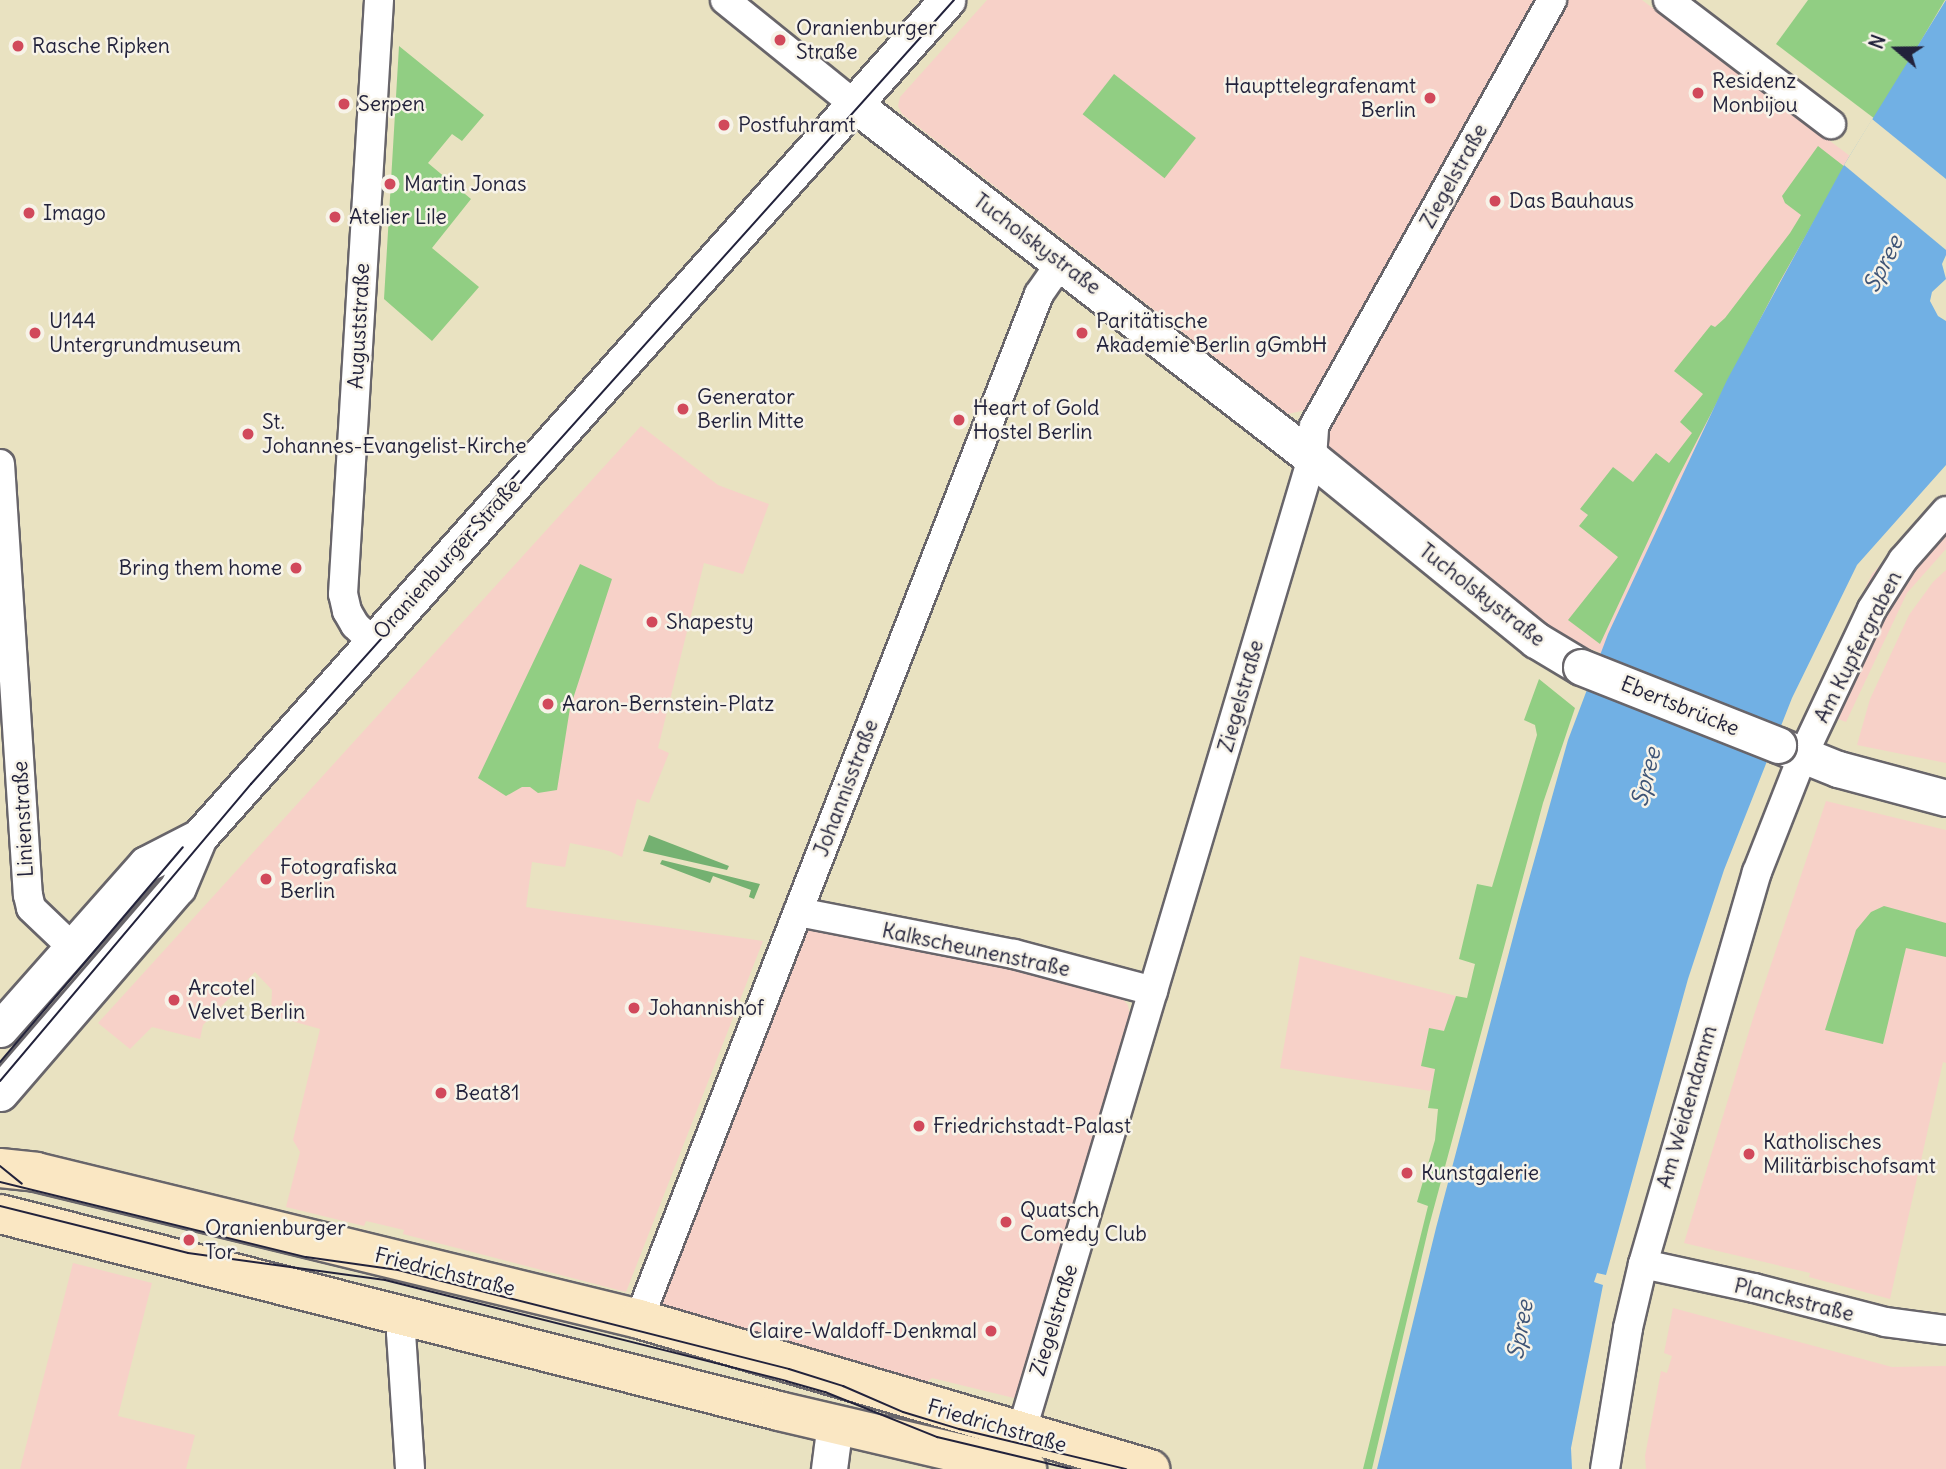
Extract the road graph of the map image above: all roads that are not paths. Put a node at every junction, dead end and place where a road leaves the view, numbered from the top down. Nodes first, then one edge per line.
1 (379, 0) edge
2 (724, 0) edge
3 (947, 0) edge
4 (1552, 0) edge
5 (1668, 0) edge
6 (854, 104) junction
7 (1832, 124) dead end
8 (1061, 262) junction
9 (1312, 458) junction
10 (0, 464) edge
11 (1946, 511) edge
12 (372, 642) junction
13 (1581, 667) joint
14 (1791, 750) junction
15 (1946, 798) edge
16 (199, 837) junction
17 (798, 912) junction
18 (72, 947) junction
19 (1153, 991) junction
20 (0, 1029) edge
21 (0, 1093) edge
22 (0, 1168) edge
23 (0, 1214) edge
24 (1643, 1264) junction
25 (405, 1316) junction
26 (639, 1319) junction
27 (1946, 1330) edge
28 (844, 1381) junction
29 (835, 1423) junction
30 (1024, 1451) edge
31 (410, 1469) edge
32 (829, 1469) edge
33 (1150, 1469) edge
34 (1605, 1469) edge

1 - 12 street, Auguststraße
2 - 6 street, Tucholskystraße
3 - 6 street, Oranienburger Straße
4 - 9 street, Ziegelstraße
5 - 7 street
6 - 8 street, Tucholskystraße
6 - 12 street, Oranienburger Straße
8 - 9 street, Tucholskystraße
8 - 17 street, Johannisstraße
9 - 13 street, Tucholskystraße
9 - 19 street, Ziegelstraße
10 - 18 street, Linienstraße
11 - 14 street, Am Kupfergraben
12 - 16 street, Oranienburger Straße
13 - 14 street, Ebertsbrücke, bridge
14 - 15 street, Ebertsbrücke
14 - 24 street, Am Weidendamm
16 - 18 street, Oranienburger Straße
16 - 21 street, Oranienburger Straße
17 - 19 street, Kalkscheunenstraße
17 - 26 street, Johannisstraße
18 - 20 street, Oranienburger Straße
19 - 30 street, Ziegelstraße
22 - 26 main road, Friedrichstraße
23 - 25 main road, Friedrichstraße
24 - 27 street, Planckstraße
24 - 34 street, Am Weidendamm
25 - 29 main road, Friedrichstraße
25 - 31 street
26 - 28 main road, Friedrichstraße
28 - 29 main road
28 - 30 main road, Friedrichstraße
29 - 30 main road, Friedrichstraße
29 - 32 street
30 - 33 main road, Friedrichstraße

